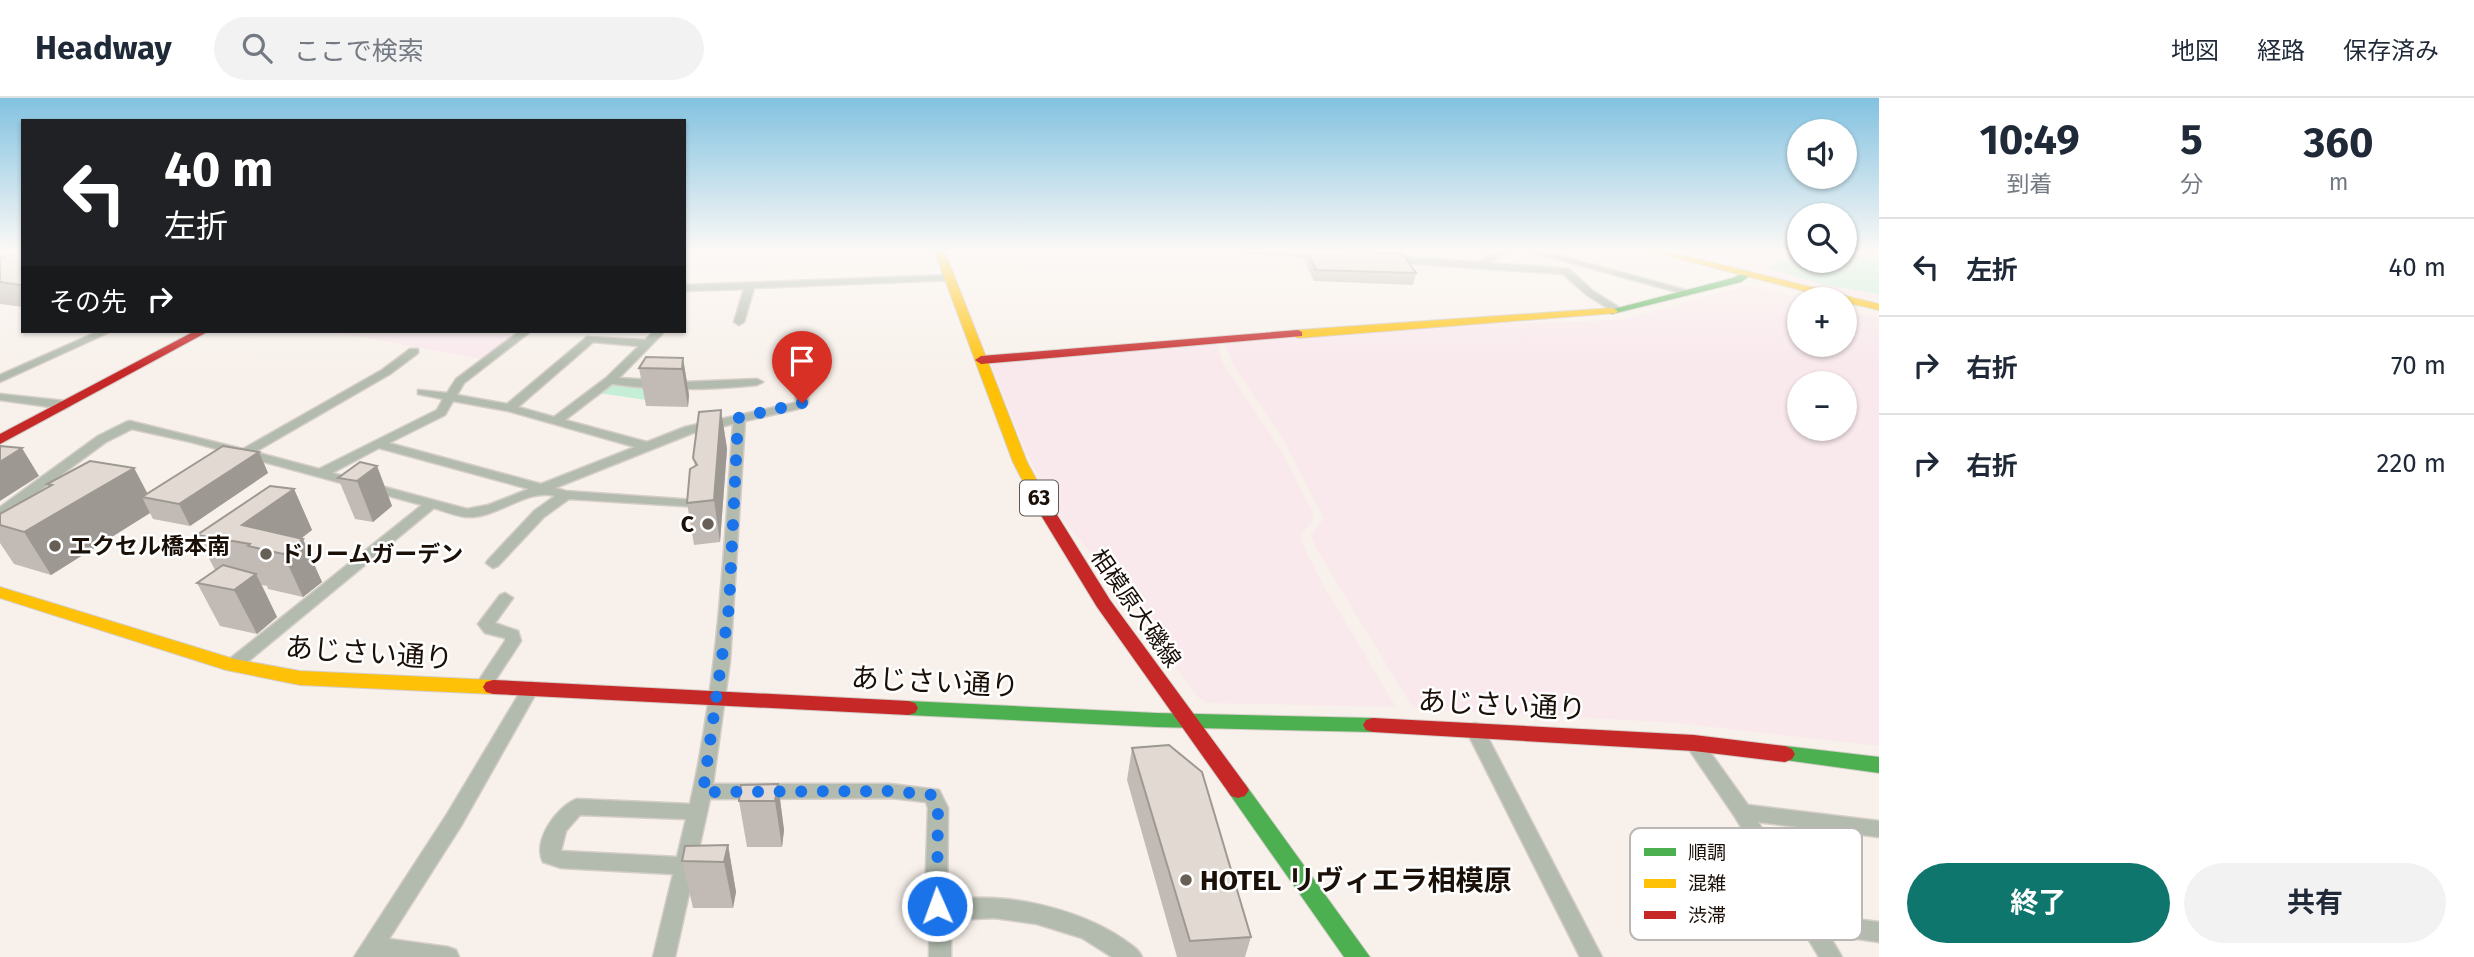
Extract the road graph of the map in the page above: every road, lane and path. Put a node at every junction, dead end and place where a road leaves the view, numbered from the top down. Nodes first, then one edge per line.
1 (749, 290) edge
2 (955, 290) edge
3 (1587, 290) edge
4 (1681, 290) edge
5 (1695, 290) edge
6 (1802, 290) edge
7 (1688, 292) junction
8 (1857, 305) edge
9 (1879, 309) edge
10 (1618, 310) junction
11 (739, 322) dead end
12 (103, 333) edge
13 (198, 333) edge
14 (523, 333) edge
15 (658, 333) edge
16 (648, 343) junction
17 (414, 351) dead end
18 (981, 360) junction
19 (0, 379) edge
20 (801, 379) dead end
21 (610, 380) junction
22 (757, 382) dead end
23 (422, 392) dead end
24 (0, 397) edge
25 (451, 397) junction
26 (65, 405) junction
27 (509, 408) junction
28 (738, 418) junction
29 (557, 420) junction
30 (0, 440) edge
31 (377, 444) junction
32 (646, 446) junction
33 (244, 453) junction
34 (321, 473) junction
35 (542, 489) junction
36 (566, 495) junction
37 (430, 504) junction
38 (694, 504) edge
39 (0, 513) edge
40 (493, 563) dead end
41 (0, 592) edge
42 (505, 598) dead end
43 (233, 664) junction
44 (483, 686) junction
45 (531, 688) junction
46 (718, 698) junction
47 (1187, 721) junction
48 (1475, 730) junction
49 (1694, 743) junction
50 (1879, 765) edge
51 (703, 792) junction
52 (698, 812) junction
53 (1742, 812) junction
54 (1752, 828) edge
55 (1879, 829) edge
56 (685, 866) junction
57 (941, 913) junction
58 (1822, 940) edge
59 (369, 952) edge
60 (448, 957) edge
61 (664, 957) edge
62 (940, 957) edge
63 (1131, 957) edge
64 (1358, 957) edge
65 (1591, 957) edge
66 (1831, 957) edge

1 - 11 street
2 - 18 main road, 相模原大磯線 / 63
3 - 10 street
4 - 7 street
5 - 7 main road
6 - 9 main road
7 - 10 main road
8 - 9 main road
10 - 18 main road
12 - 19 street
13 - 26 main road
14 - 25 street
15 - 16 street
16 - 21 street
16 - 27 street
17 - 33 street
18 - 47 main road, 相模原大磯線 / 63
20 - 28 street
21 - 22 street
21 - 29 street
23 - 25 street
24 - 26 street
25 - 27 street
25 - 31 street
26 - 30 main road
27 - 29 street
28 - 32 street
28 - 46 street
29 - 32 street
31 - 34 street
31 - 35 street
32 - 35 street
33 - 34 street
33 - 39 street
34 - 37 street
35 - 36 street
35 - 37 street
36 - 38 street
36 - 40 street
37 - 43 street
41 - 43 main road, あじさい通り
42 - 44 street
43 - 44 main road, あじさい通り
44 - 45 main road, あじさい通り
45 - 46 main road, あじさい通り
45 - 59 street
46 - 47 main road, あじさい通り
46 - 51 street
47 - 48 main road, あじさい通り
47 - 64 main road, 相模原大磯線 / 63
48 - 49 main road, あじさい通り
48 - 65 street
49 - 50 main road, あじさい通り
49 - 53 street
51 - 52 street
51 - 57 street
52 - 56 street
52 - 56 street
53 - 54 street
53 - 55 street
56 - 61 street
57 - 62 street
57 - 63 street
58 - 66 street
59 - 60 street

